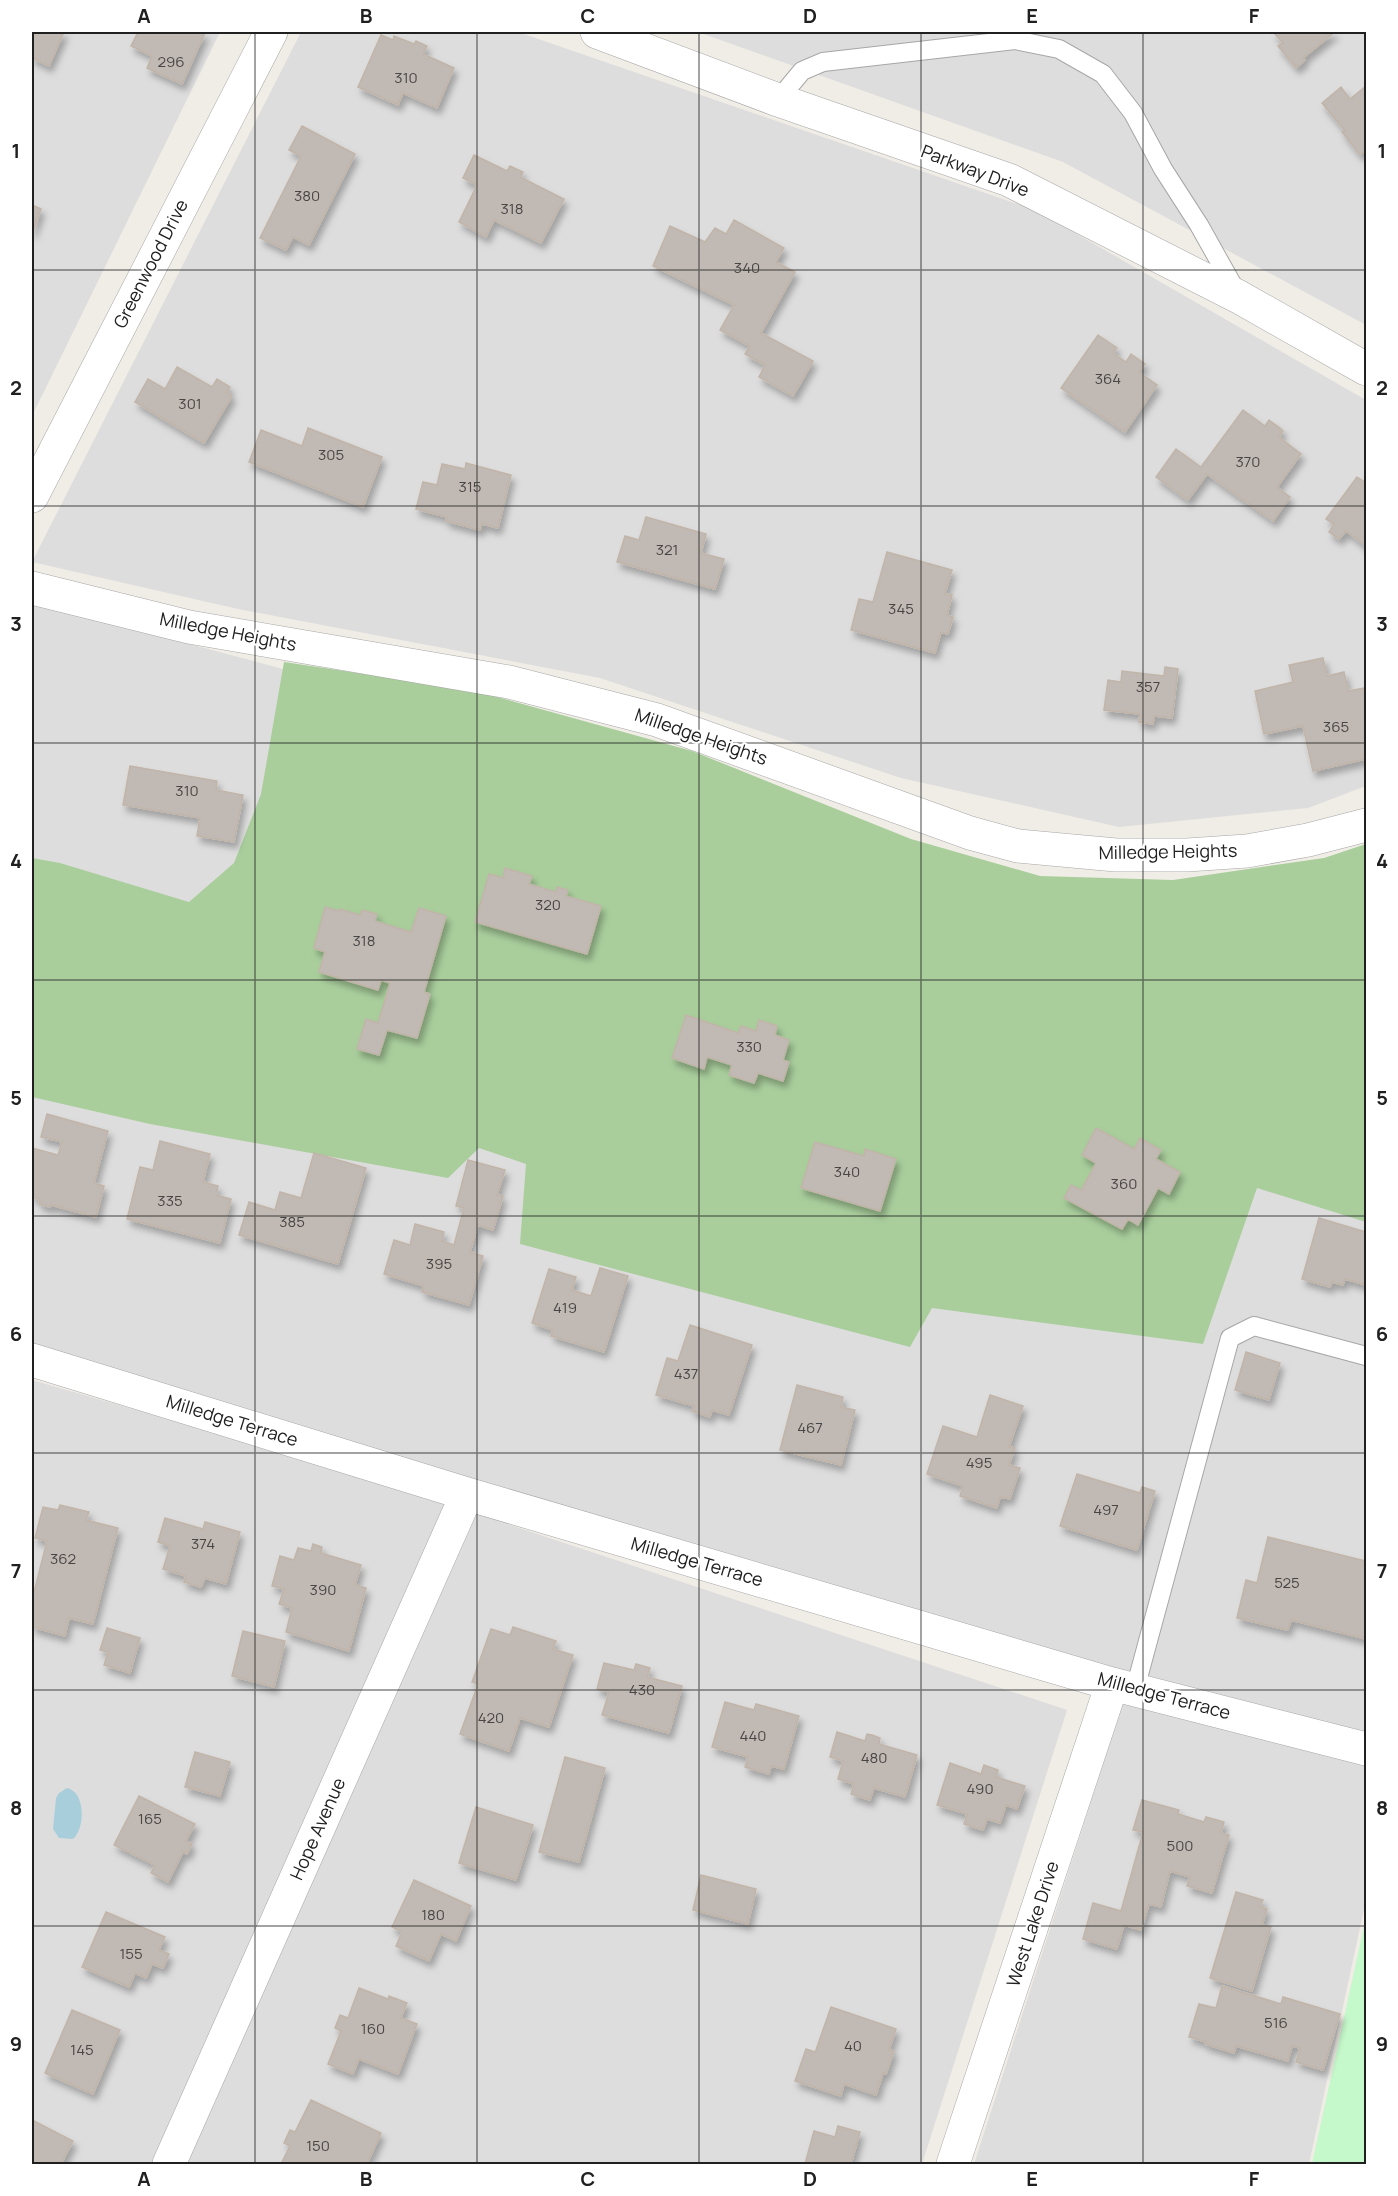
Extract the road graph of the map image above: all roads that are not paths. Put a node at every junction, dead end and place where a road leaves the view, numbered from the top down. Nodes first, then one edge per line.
1 (271, 32) edge
2 (597, 32) edge
3 (778, 100) junction
4 (1239, 297) junction
5 (1366, 369) edge
6 (32, 496) edge
7 (32, 588) edge
8 (1366, 825) edge
9 (1366, 1356) edge
10 (32, 1359) edge
11 (467, 1494) junction
12 (1123, 1686) junction
13 (1366, 1749) edge
14 (170, 2164) edge
15 (953, 2164) edge

1 - 6 street, Greenwood Drive
2 - 3 street, Parkway Drive
3 - 4 street, Parkway Drive
3 - 4 lane
4 - 5 street, Parkway Drive
7 - 8 street, Milledge Heights
9 - 12 lane
10 - 11 street, Milledge Terrace
11 - 12 street, Milledge Terrace
11 - 14 street, Hope Avenue
12 - 13 street, Milledge Terrace
12 - 15 street, West Lake Drive

